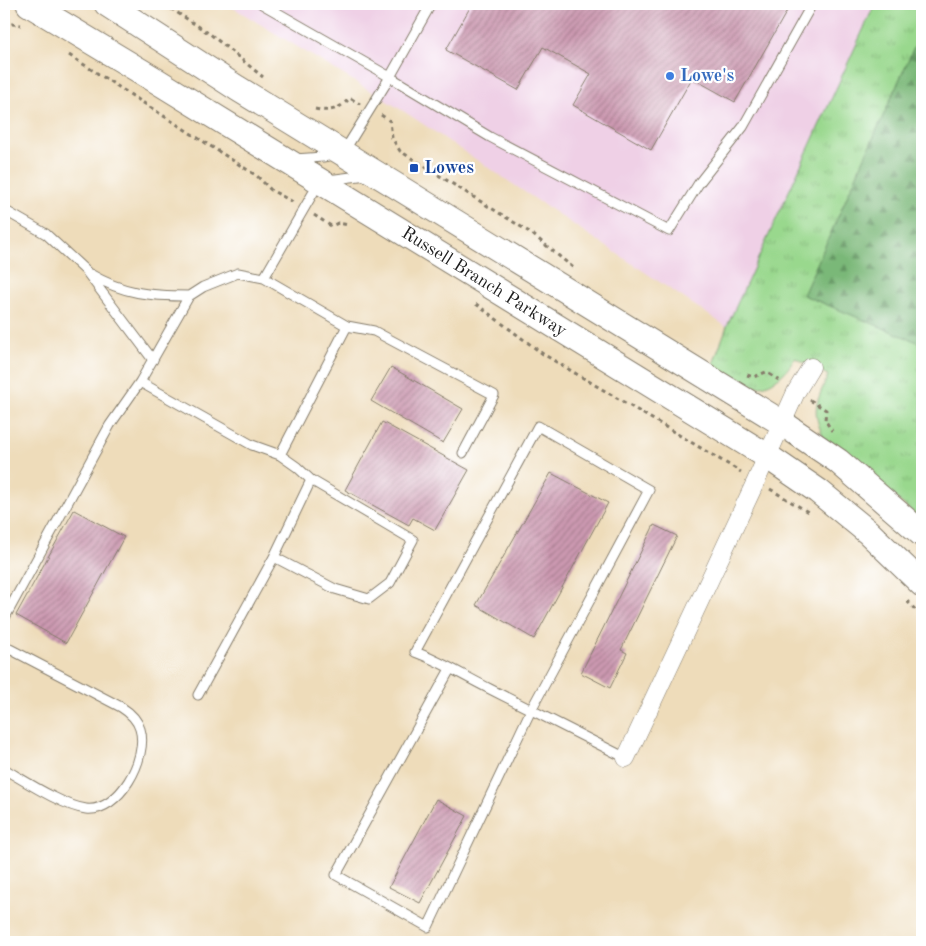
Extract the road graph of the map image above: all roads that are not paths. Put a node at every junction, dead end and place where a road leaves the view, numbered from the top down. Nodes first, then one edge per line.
1 (107, 4) edge
2 (262, 4) edge
3 (431, 4) edge
4 (812, 4) edge
5 (26, 15) edge
6 (390, 77) junction
7 (343, 153) junction
8 (284, 159) junction
9 (378, 174) junction
10 (320, 181) junction
11 (4, 210) edge
12 (86, 271) junction
13 (264, 278) junction
14 (189, 296) junction
15 (347, 326) junction
16 (153, 360) junction
17 (811, 367) dead end
18 (140, 382) junction
19 (782, 423) junction
20 (463, 453) dead end
21 (280, 455) junction
22 (767, 456) junction
23 (311, 480) junction
24 (922, 534) edge
25 (274, 557) junction
26 (914, 591) edge
27 (4, 619) edge
28 (4, 646) edge
29 (450, 669) junction
30 (198, 694) dead end
31 (531, 710) junction
32 (626, 758) joint
33 (4, 768) edge

1 - 7 main road, Russell Branch Parkway
2 - 6 lane
3 - 6 lane
4 - 6 lane
5 - 8 main road, Russell Branch Parkway
6 - 7 lane
7 - 8 lane
7 - 9 main road, Russell Branch Parkway
8 - 10 main road, Russell Branch Parkway
9 - 10 lane
9 - 19 main road, Russell Branch Parkway
10 - 13 lane
10 - 22 main road, Russell Branch Parkway
11 - 12 lane
12 - 14 lane
12 - 16 lane
13 - 14 lane
13 - 15 lane
14 - 16 lane
15 - 20 lane
15 - 21 lane
16 - 18 lane
17 - 19 street
18 - 21 lane
18 - 27 lane
19 - 22 street
19 - 24 main road, Russell Branch Parkway
21 - 23 lane
22 - 26 main road, Russell Branch Parkway
22 - 32 street
23 - 25 lane
23 - 25 lane
25 - 30 lane
28 - 33 lane
29 - 31 lane
29 - 31 lane
29 - 31 lane
31 - 32 lane

